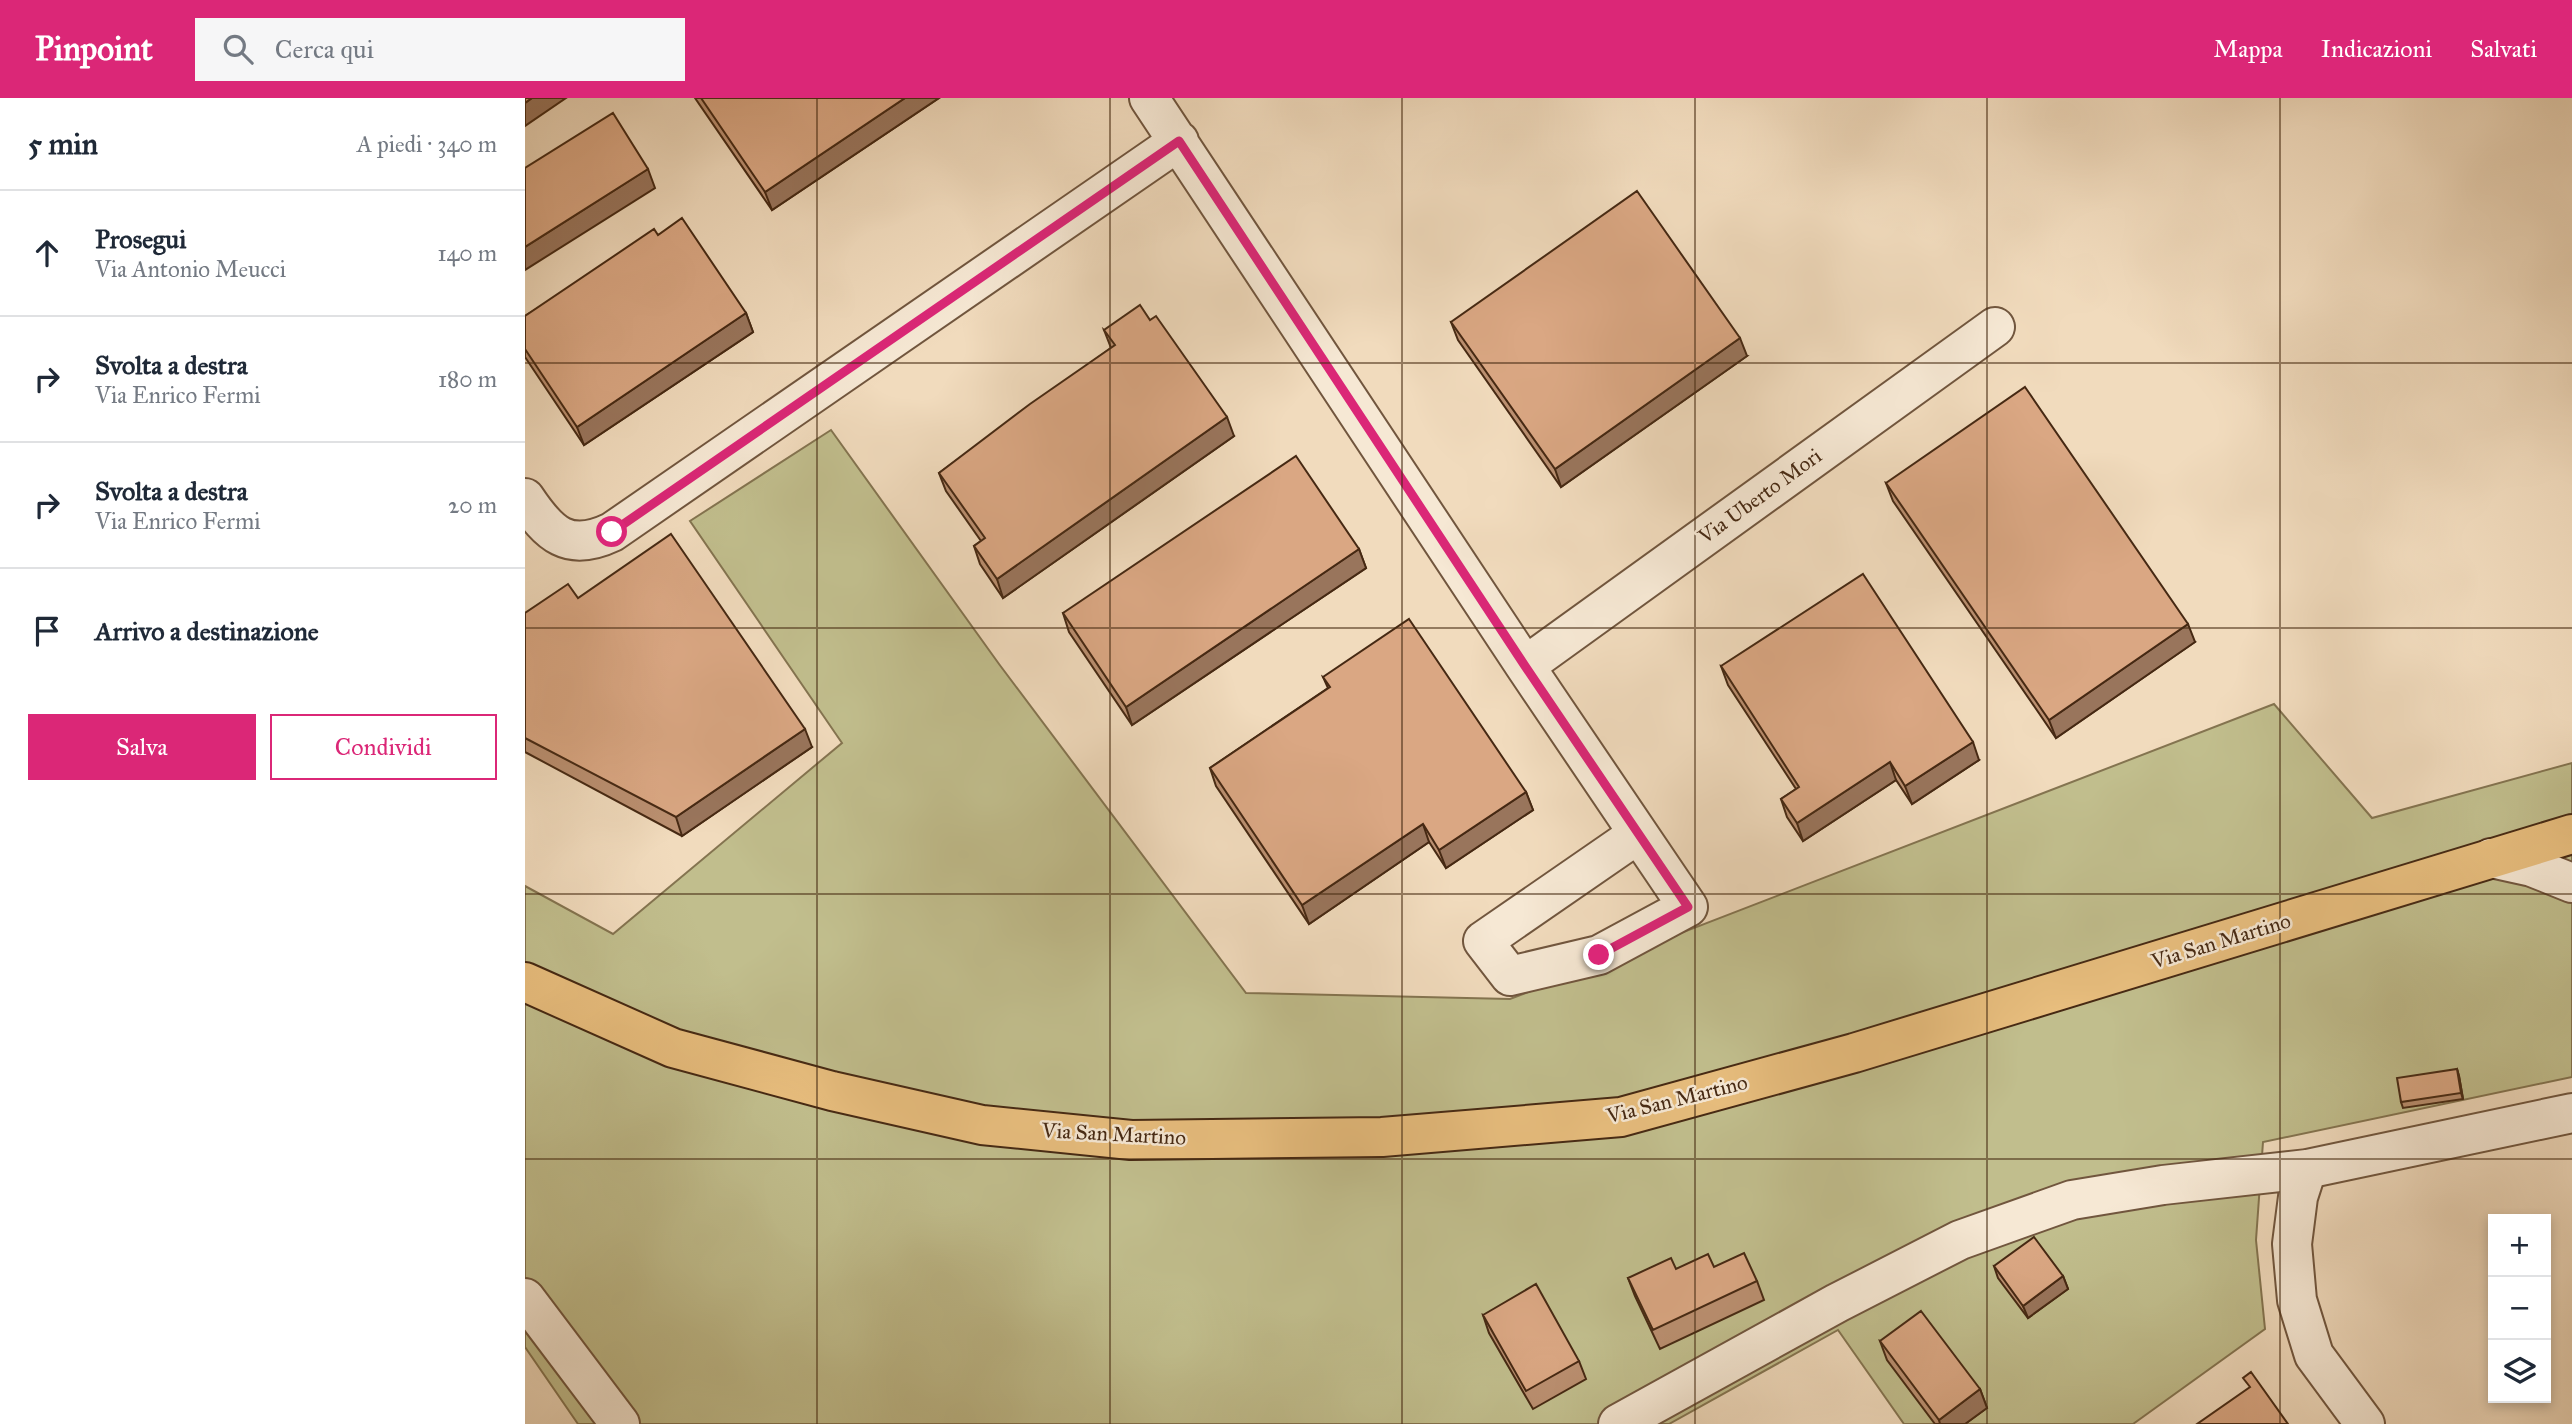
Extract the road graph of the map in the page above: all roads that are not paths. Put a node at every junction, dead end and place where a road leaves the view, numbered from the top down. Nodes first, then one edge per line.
1 (1149, 98) edge
2 (1179, 141) junction
3 (1995, 327) dead end
4 (525, 498) edge
5 (1525, 666) junction
6 (1638, 834) junction
7 (2572, 834) edge
8 (2491, 858) junction
9 (2572, 883) edge
10 (525, 982) edge
11 (2572, 1113) edge
12 (2307, 1169) junction
13 (525, 1298) edge
14 (620, 1424) edge
15 (1618, 1424) edge
16 (2365, 1424) edge

1 - 2 street
2 - 4 street
2 - 5 street
3 - 5 street, Via Uberto Mori
5 - 6 street
6 - 6 street
7 - 8 main road, Via San Martino
8 - 9 street
8 - 10 main road, Via San Martino
11 - 12 street
12 - 15 street
12 - 16 street
13 - 14 street

